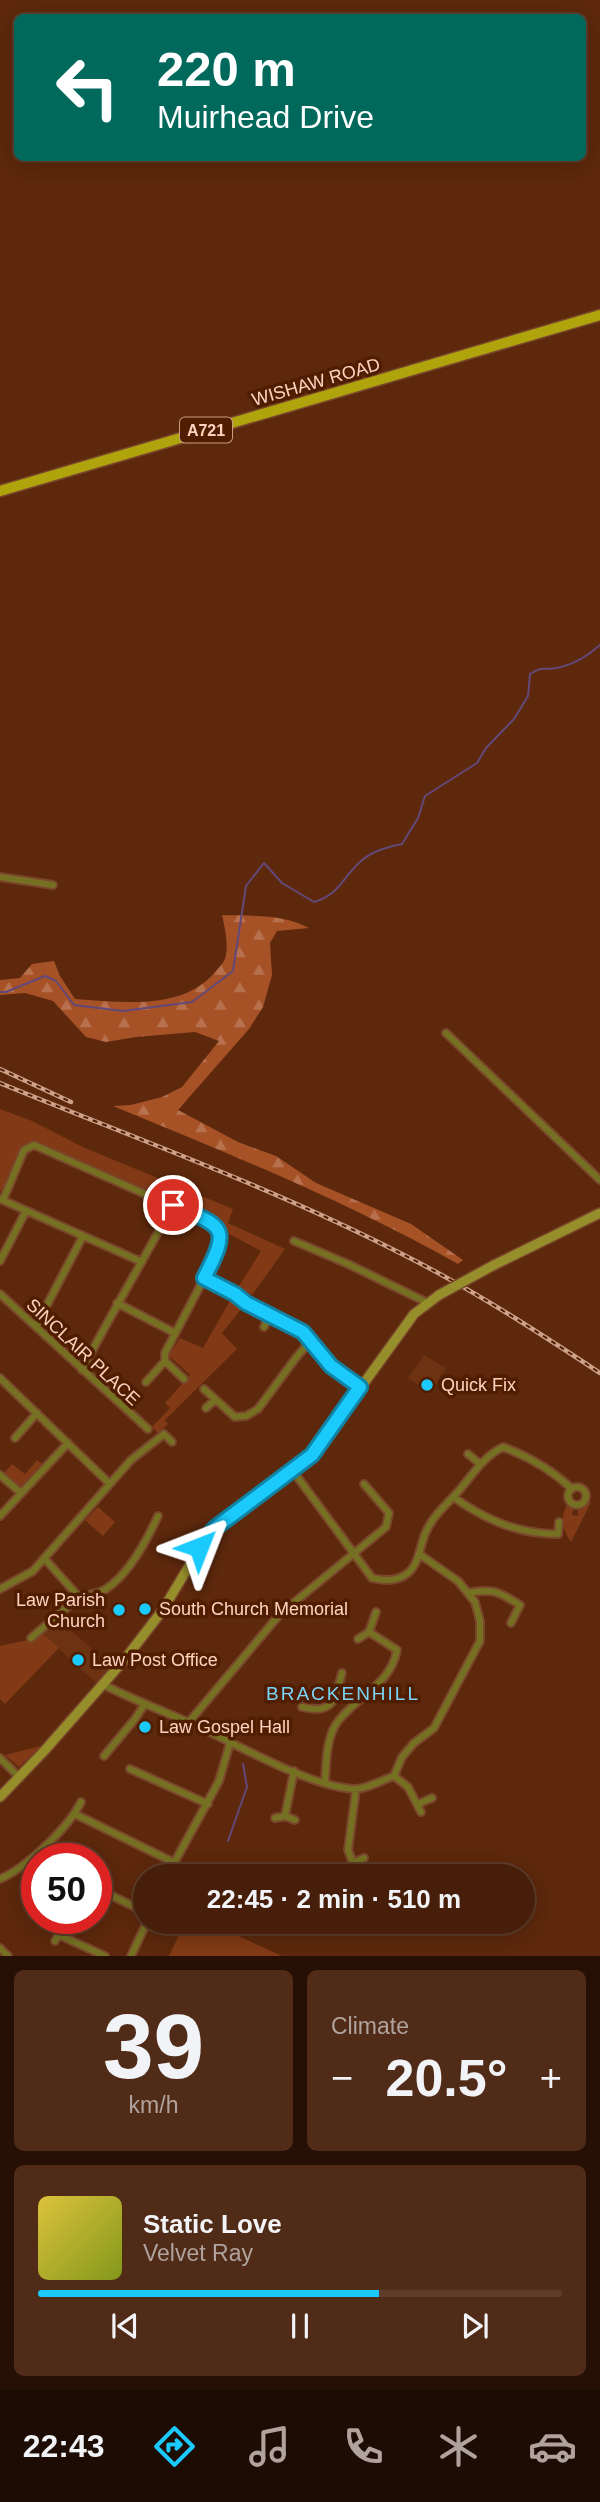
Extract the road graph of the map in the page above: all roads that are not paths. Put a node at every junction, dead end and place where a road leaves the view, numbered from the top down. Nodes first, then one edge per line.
1 (600, 315) edge
2 (0, 491) edge
3 (0, 877) edge
4 (53, 885) dead end
5 (446, 1033) dead end
6 (600, 1180) edge
7 (2, 1200) edge
8 (173, 1205) junction
9 (26, 1211) junction
10 (600, 1213) edge
11 (83, 1236) junction
12 (294, 1241) dead end
13 (0, 1261) edge
14 (142, 1262) junction
15 (204, 1278) junction
16 (0, 1294) edge
17 (117, 1303) junction
18 (428, 1303) junction
19 (269, 1315) junction
20 (36, 1326) junction
21 (264, 1327) dead end
22 (175, 1333) junction
23 (311, 1340) junction
24 (166, 1361) junction
25 (82, 1370) junction
26 (0, 1378) edge
27 (184, 1379) dead end
28 (146, 1382) dead end
29 (360, 1387) junction
30 (204, 1389) dead end
31 (215, 1400) junction
32 (206, 1408) dead end
33 (37, 1413) junction
34 (171, 1427) dead end
35 (148, 1429) dead end
36 (163, 1434) junction
37 (15, 1438) dead end
38 (68, 1443) junction
39 (172, 1443) dead end
40 (468, 1454) dead end
41 (480, 1464) junction
42 (293, 1471) junction
43 (0, 1475) edge
44 (109, 1483) junction
45 (364, 1484) dead end
46 (572, 1489) dead end
47 (21, 1493) junction
48 (453, 1497) junction
49 (0, 1516) edge
50 (158, 1516) dead end
51 (559, 1521) dead end
52 (558, 1534) junction
53 (564, 1541) dead end
54 (419, 1554) junction
55 (353, 1555) junction
56 (44, 1558) junction
57 (0, 1588) edge
58 (468, 1593) junction
59 (79, 1597) junction
60 (520, 1605) junction
61 (529, 1610) dead end
62 (376, 1612) dead end
63 (511, 1623) dead end
64 (369, 1632) junction
65 (31, 1638) dead end
66 (358, 1639) dead end
67 (342, 1673) dead end
68 (104, 1685) junction
69 (334, 1702) junction
70 (144, 1705) junction
71 (302, 1707) dead end
72 (347, 1712) junction
73 (189, 1722) junction
74 (230, 1743) junction
75 (104, 1756) dead end
76 (0, 1758) edge
77 (130, 1769) dead end
78 (294, 1771) junction
79 (394, 1776) junction
80 (20, 1778) junction
81 (325, 1783) junction
82 (356, 1789) junction
83 (0, 1797) edge
84 (432, 1798) dead end
85 (81, 1802) dead end
86 (208, 1804) junction
87 (418, 1804) junction
88 (421, 1812) dead end
89 (75, 1814) junction
90 (285, 1815) junction
91 (275, 1818) dead end
92 (295, 1821) dead end
93 (364, 1858) dead end
94 (173, 1862) joint
95 (0, 1879) edge
96 (112, 1896) edge
97 (133, 1906) edge
98 (141, 1934) edge
99 (55, 1941) dead end
100 (0, 1948) edge
101 (8, 1956) edge
102 (105, 1956) edge
103 (131, 1956) edge

1 - 2 main road, WISHAW ROAD / A721
3 - 4 street
5 - 6 street
7 - 8 street
7 - 9 street
8 - 14 street
8 - 15 street
9 - 11 street
9 - 13 street
10 - 18 main road, bridge
11 - 14 street
11 - 20 street
12 - 18 street
14 - 17 street
15 - 19 street
15 - 22 street
16 - 20 street, SINCLAIR PLACE
17 - 22 street
17 - 25 street
18 - 29 main road
19 - 21 street
19 - 23 street
20 - 25 street, SINCLAIR PLACE
22 - 24 street
23 - 29 street
23 - 31 street
24 - 27 street
24 - 28 street
25 - 35 street, SINCLAIR PLACE
26 - 33 street
29 - 42 main road
30 - 31 street
31 - 32 street
33 - 37 street
33 - 38 street
34 - 36 street
36 - 39 street
36 - 44 street
38 - 44 street
38 - 47 street
40 - 41 street
41 - 46 street
41 - 48 street
42 - 55 street
42 - 68 main road
43 - 47 street
44 - 56 street
45 - 55 street
47 - 49 street
48 - 52 street
48 - 54 street
50 - 59 street
51 - 52 street
52 - 53 street
54 - 55 street
54 - 58 street
55 - 73 street
56 - 57 street
56 - 59 street
58 - 60 street
58 - 79 street
59 - 65 street
60 - 61 street
60 - 63 street
62 - 64 street
64 - 66 street
64 - 72 street
67 - 69 street
68 - 70 street
68 - 80 main road
69 - 71 street
69 - 72 street
70 - 73 street
70 - 75 street
72 - 81 street
73 - 74 street
74 - 78 street
74 - 86 street
76 - 80 street
77 - 86 street
78 - 81 street
78 - 90 street
79 - 82 street
79 - 87 street
80 - 83 main road
81 - 82 street
82 - 93 street
84 - 87 street
85 - 89 street
86 - 94 street
87 - 88 street
89 - 94 street
89 - 95 street
90 - 91 street
90 - 92 street
96 - 97 street
98 - 103 street
99 - 102 street
100 - 101 street

